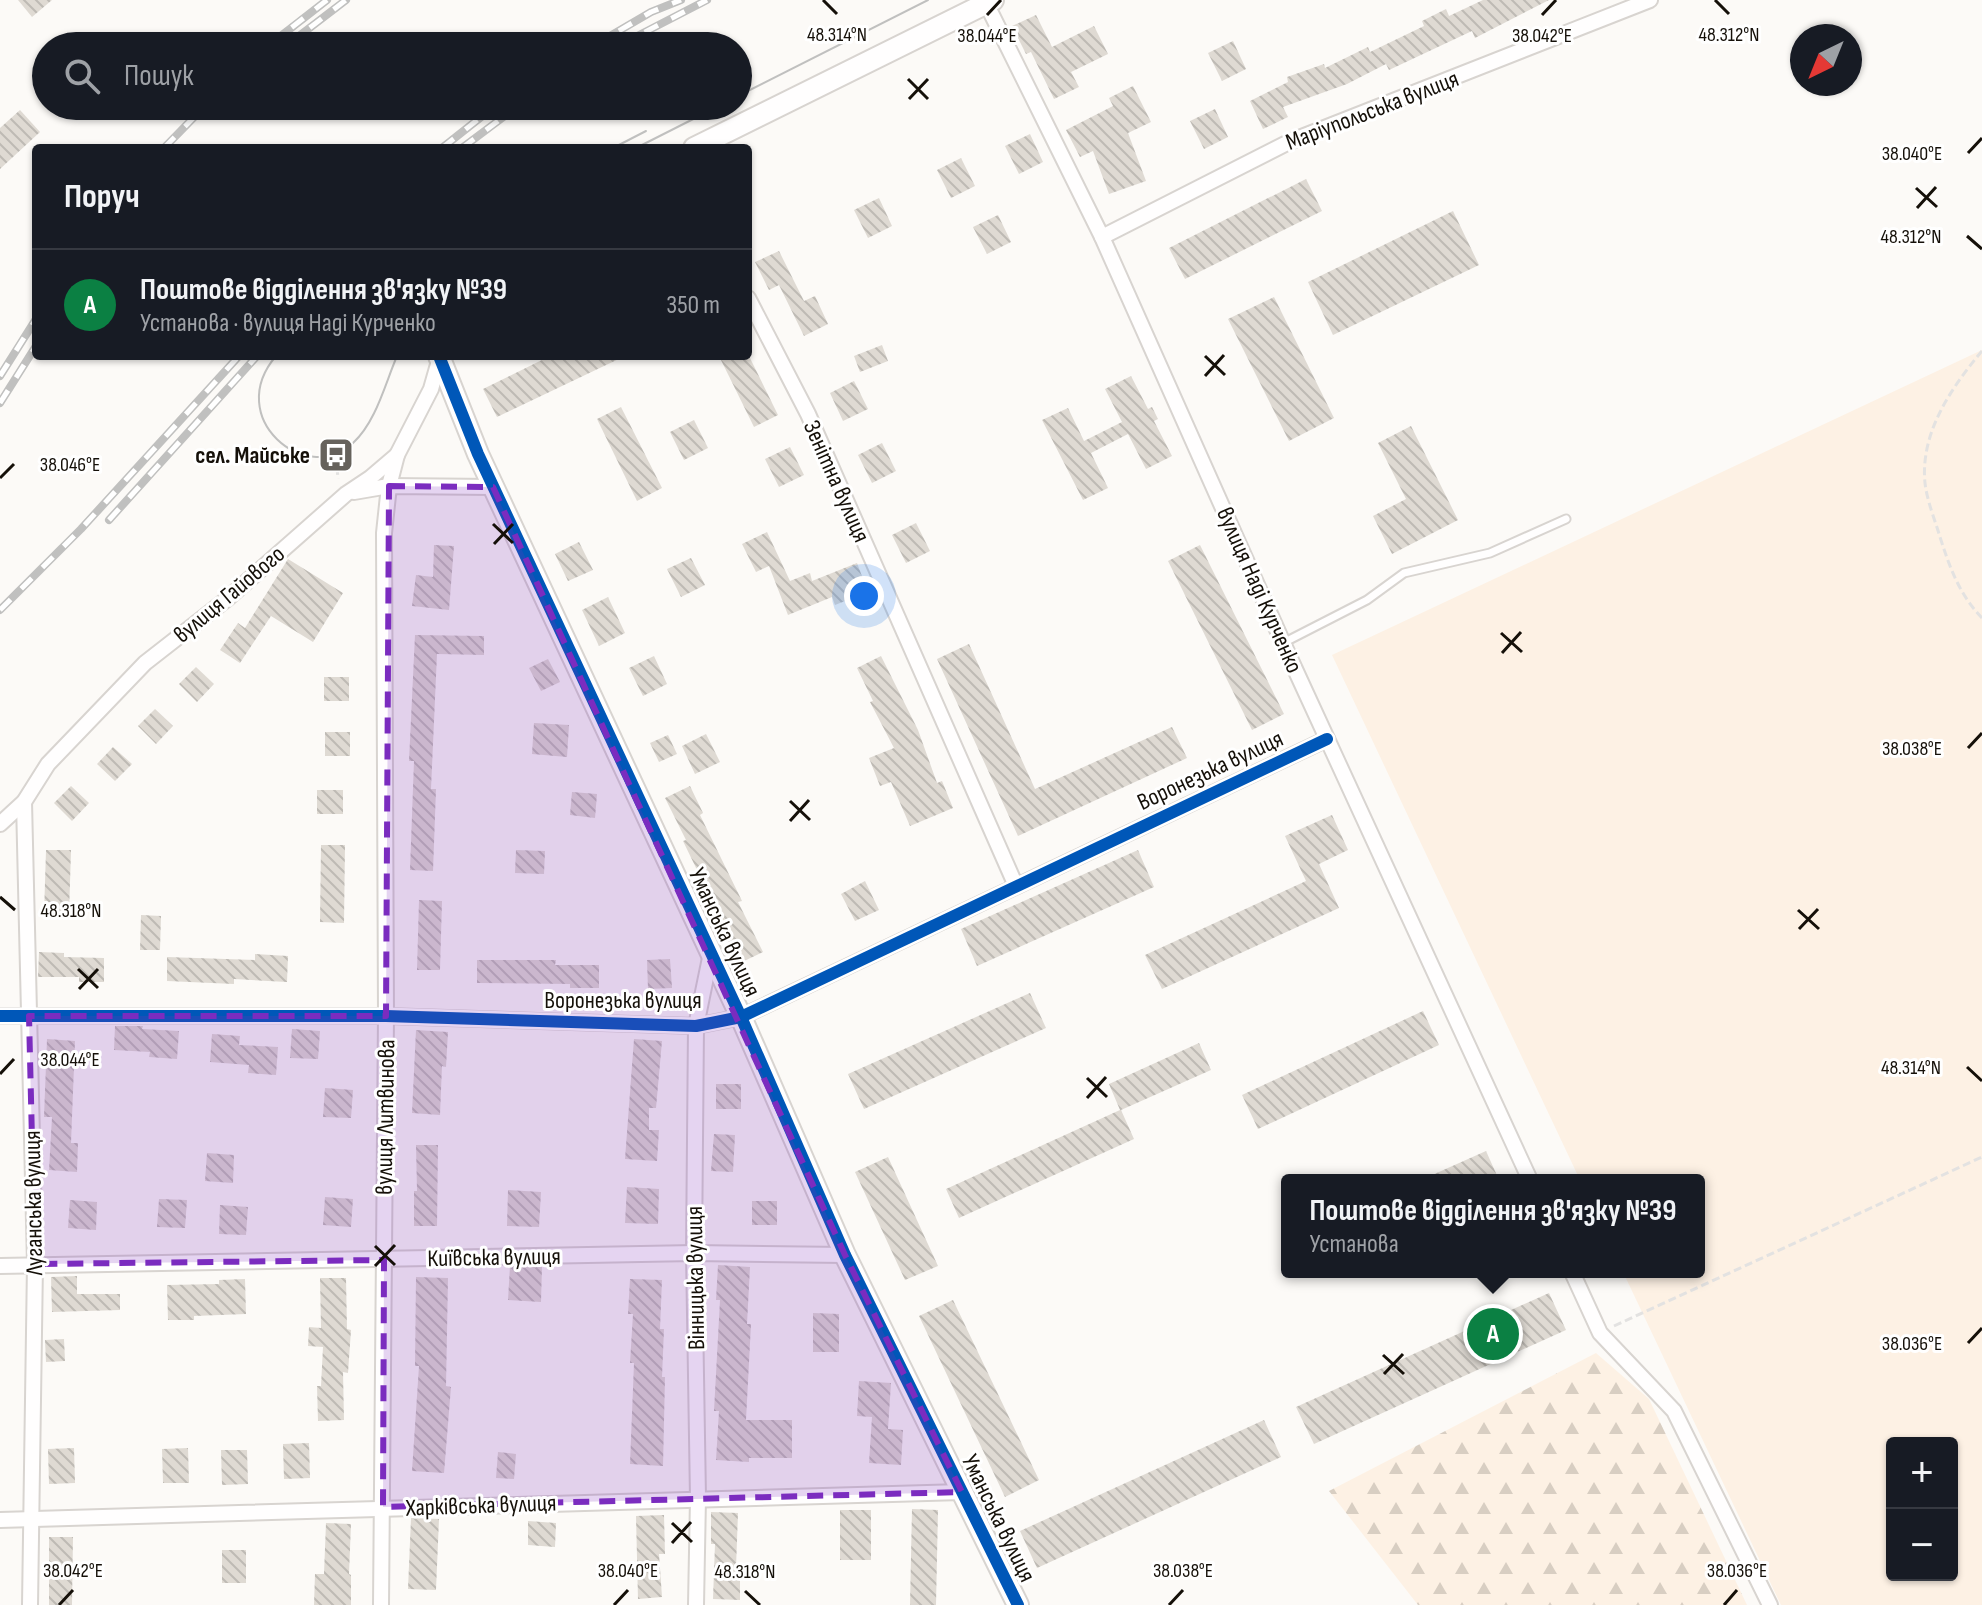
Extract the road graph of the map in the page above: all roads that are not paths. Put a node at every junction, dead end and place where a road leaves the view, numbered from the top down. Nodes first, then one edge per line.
1 (1650, 0) edge
2 (989, 1) edge
3 (752, 119) edge
4 (750, 120) edge
5 (702, 144) edge
6 (1102, 237) junction
7 (752, 306) edge
8 (439, 360) edge
9 (439, 360) edge
10 (397, 455) junction
11 (389, 486) junction
12 (493, 487) junction
13 (346, 494) junction
14 (1566, 519) dead end
15 (1283, 643) junction
16 (1327, 739) junction
17 (24, 802) junction
18 (0, 824) edge
19 (1016, 886) junction
20 (711, 953) junction
21 (0, 1016) edge
22 (29, 1016) junction
23 (386, 1016) junction
24 (741, 1017) junction
25 (696, 1026) junction
26 (1527, 1174) edge
27 (694, 1253) junction
28 (845, 1255) junction
29 (384, 1260) junction
30 (35, 1264) junction
31 (0, 1266) edge
32 (1575, 1278) edge
33 (962, 1492) junction
34 (698, 1498) junction
35 (383, 1507) junction
36 (33, 1518) junction
37 (0, 1520) edge
38 (30, 1605) edge
39 (381, 1605) edge
40 (696, 1605) edge
41 (1018, 1605) edge
42 (1770, 1605) edge

1 - 6 street, Маріупольська вулиця
2 - 3 street
2 - 6 street, вулиця Наді Курченко
4 - 5 street
6 - 15 street, вулиця Наді Курченко
7 - 19 street, Зенітна вулиця
8 - 10 street, вулиця Гайового
9 - 12 street, Уманська вулиця
10 - 11 street, вулиця Литвинова
10 - 13 street, вулиця Гайового
11 - 12 street
11 - 13 street
11 - 23 street, вулиця Литвинова
12 - 20 street, Уманська вулиця
13 - 17 street, вулиця Гайового
14 - 15 lane
15 - 16 street, вулиця Наді Курченко
16 - 19 street, Воронезька вулиця
16 - 26 street, вулиця Наді Курченко
17 - 18 street, вулиця Гайового
17 - 22 street, Луганська вулиця
19 - 24 street, Воронезька вулиця
20 - 24 street, Уманська вулиця
20 - 25 street, Вінницька вулиця
21 - 22 street, Воронезька вулиця
22 - 23 street, Воронезька вулиця
22 - 30 street, Луганська вулиця
23 - 25 street, Воронезька вулиця
23 - 29 street, вулиця Литвинова
24 - 25 street, Воронезька вулиця
24 - 28 street, Уманська вулиця
25 - 27 street, Вінницька вулиця
27 - 28 street, Київська вулиця
27 - 29 street, Київська вулиця
27 - 34 street, Вінницька вулиця
28 - 33 street, Уманська вулиця
29 - 30 street, Київська вулиця
29 - 35 street, вулиця Литвинова
30 - 31 street, Київська вулиця
30 - 36 street, Луганська вулиця
32 - 42 street
33 - 34 street, Харківська вулиця
33 - 41 street, Уманська вулиця
34 - 35 street, Харківська вулиця
34 - 40 street, Вінницька вулиця
35 - 36 street, Харківська вулиця
35 - 39 street, вулиця Литвинова
36 - 37 street, Харківська вулиця
36 - 38 street, Луганська вулиця

